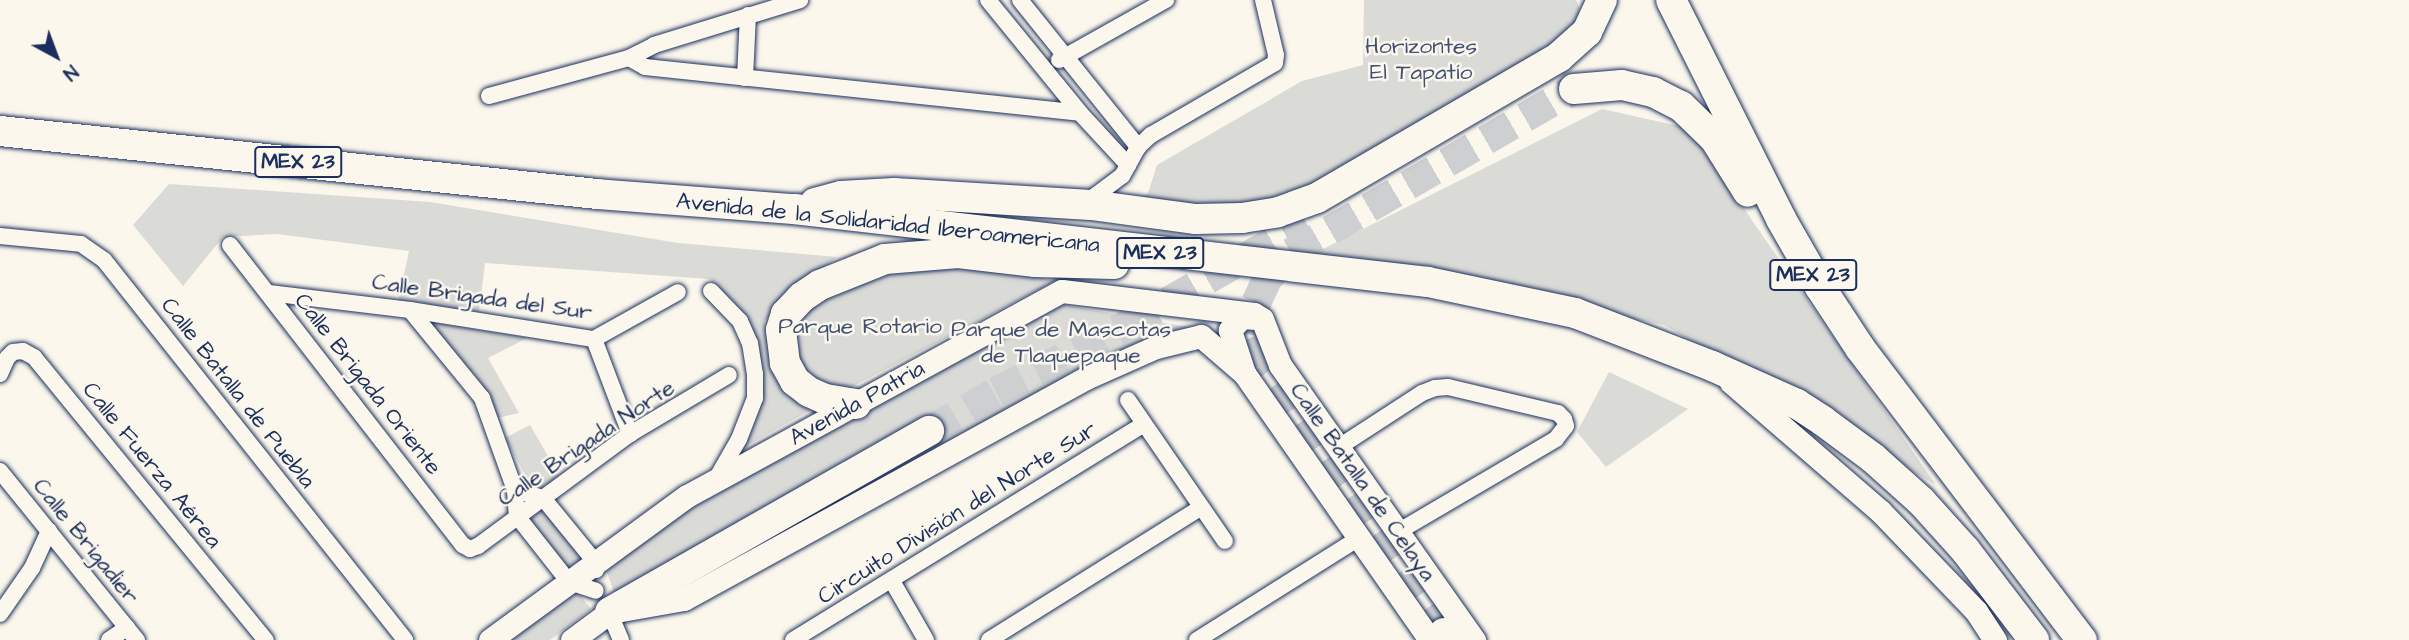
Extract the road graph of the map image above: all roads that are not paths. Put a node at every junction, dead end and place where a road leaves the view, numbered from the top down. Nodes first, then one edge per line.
1 (800, 0) edge
2 (988, 0) edge
3 (1020, 0) edge
4 (1166, 0) edge
5 (1263, 0) edge
6 (1602, 0) edge
7 (1622, 0) edge
8 (1671, 0) edge
9 (748, 15) junction
10 (1065, 55) junction
11 (629, 58) junction
12 (1046, 70) junction
13 (745, 78) junction
14 (489, 96) dead end
15 (1080, 113) junction
16 (0, 131) edge
17 (1138, 147) junction
18 (1128, 165) junction
19 (1091, 205) junction
20 (794, 209) junction
21 (1142, 214) junction
22 (0, 236) edge
23 (230, 245) dead end
24 (1179, 255) junction
25 (1315, 270) junction
26 (1820, 287) junction
27 (711, 291) dead end
28 (678, 292) dead end
29 (269, 293) junction
30 (410, 310) junction
31 (1262, 319) junction
32 (594, 339) junction
33 (1712, 366) junction
34 (1244, 373) junction
35 (0, 374) edge
36 (729, 375) dead end
37 (1128, 400) dead end
38 (856, 404) junction
39 (1144, 424) junction
40 (929, 431) tunnel mouth
41 (630, 434) junction
42 (1339, 447) junction
43 (0, 471) edge
44 (715, 481) junction
45 (515, 490) junction
46 (543, 498) junction
47 (1200, 508) junction
48 (517, 516) junction
49 (49, 531) junction
50 (1399, 531) junction
51 (1359, 538) junction
52 (1225, 541) dead end
53 (470, 549) joint
54 (596, 563) junction
55 (892, 581) junction
56 (569, 582) junction
57 (603, 602) junction
58 (0, 614) edge
59 (132, 634) edge
60 (1441, 638) edge
61 (110, 640) edge
62 (266, 640) edge
63 (405, 640) edge
64 (490, 640) edge
65 (572, 640) edge
66 (621, 640) edge
67 (793, 640) edge
68 (926, 640) edge
69 (989, 640) edge
70 (1197, 640) edge
71 (1474, 640) edge
72 (1995, 640) edge
73 (2034, 640) edge
74 (2082, 640) edge

1 - 9 street
2 - 12 street
3 - 10 street
4 - 10 street
5 - 17 street
6 - 21 highway
7 - 26 highway
8 - 26 highway, MEX 23
9 - 11 street
9 - 13 street
10 - 12 street
10 - 17 street
11 - 13 street
11 - 14 street
12 - 15 street
13 - 15 street
15 - 18 street
16 - 20 highway, Avenida de la Solidaridad Iberoamericana / MEX 23
17 - 18 street
18 - 19 street
19 - 20 highway
19 - 21 highway
20 - 24 highway, Avenida de la Solidaridad Iberoamericana / MEX 23
21 - 25 highway
22 - 63 street, Calle Batalla de Puebla
23 - 29 street, Calle Brigada Oriente
24 - 25 highway, Avenida de la Solidaridad Iberoamericana / MEX 23
24 - 38 highway
25 - 33 highway, Avenida de la Solidaridad Iberoamericana / MEX 23
26 - 74 highway, MEX 23
27 - 44 street
28 - 32 street, Calle Brigada del Sur
29 - 30 street, Calle Brigada del Sur
29 - 53 street, Calle Brigada Oriente
30 - 32 street, Calle Brigada del Sur
30 - 45 street
31 - 34 street
31 - 38 street, Avenida Patria
31 - 42 street, Calle Batalla de Celaya
32 - 41 street
33 - 72 street
33 - 73 highway, Avenida de la Solidaridad Iberoamericana / MEX 23
34 - 51 street, Calle Batalla de Celaya
34 - 57 street
35 - 62 street, Calle Fuerza Aérea
36 - 41 street, Calle Brigada Norte
37 - 39 street
38 - 44 street, Avenida Patria
39 - 47 street
39 - 55 street, Circuito División del Norte Sur
40 - 57 highway
41 - 46 street, Calle Brigada Norte
42 - 50 street, Calle Batalla de Celaya
42 - 50 street
43 - 49 street, Calle Brigadier
44 - 54 street, Avenida Patria
45 - 46 street
45 - 48 street
46 - 48 street, Calle Brigada Norte
46 - 54 street
47 - 52 street
47 - 69 street
48 - 53 street, Calle Brigada Norte
48 - 56 street
49 - 58 street
49 - 59 street, Calle Brigadier
50 - 71 street, Calle Batalla de Celaya
51 - 60 street, Calle Batalla de Celaya
51 - 70 street
54 - 56 street, Avenida Patria
54 - 57 street
55 - 67 street, Circuito División del Norte Sur
55 - 68 street
56 - 57 street
56 - 64 street, Avenida Patria
57 - 65 street
57 - 66 street
59 - 61 street

